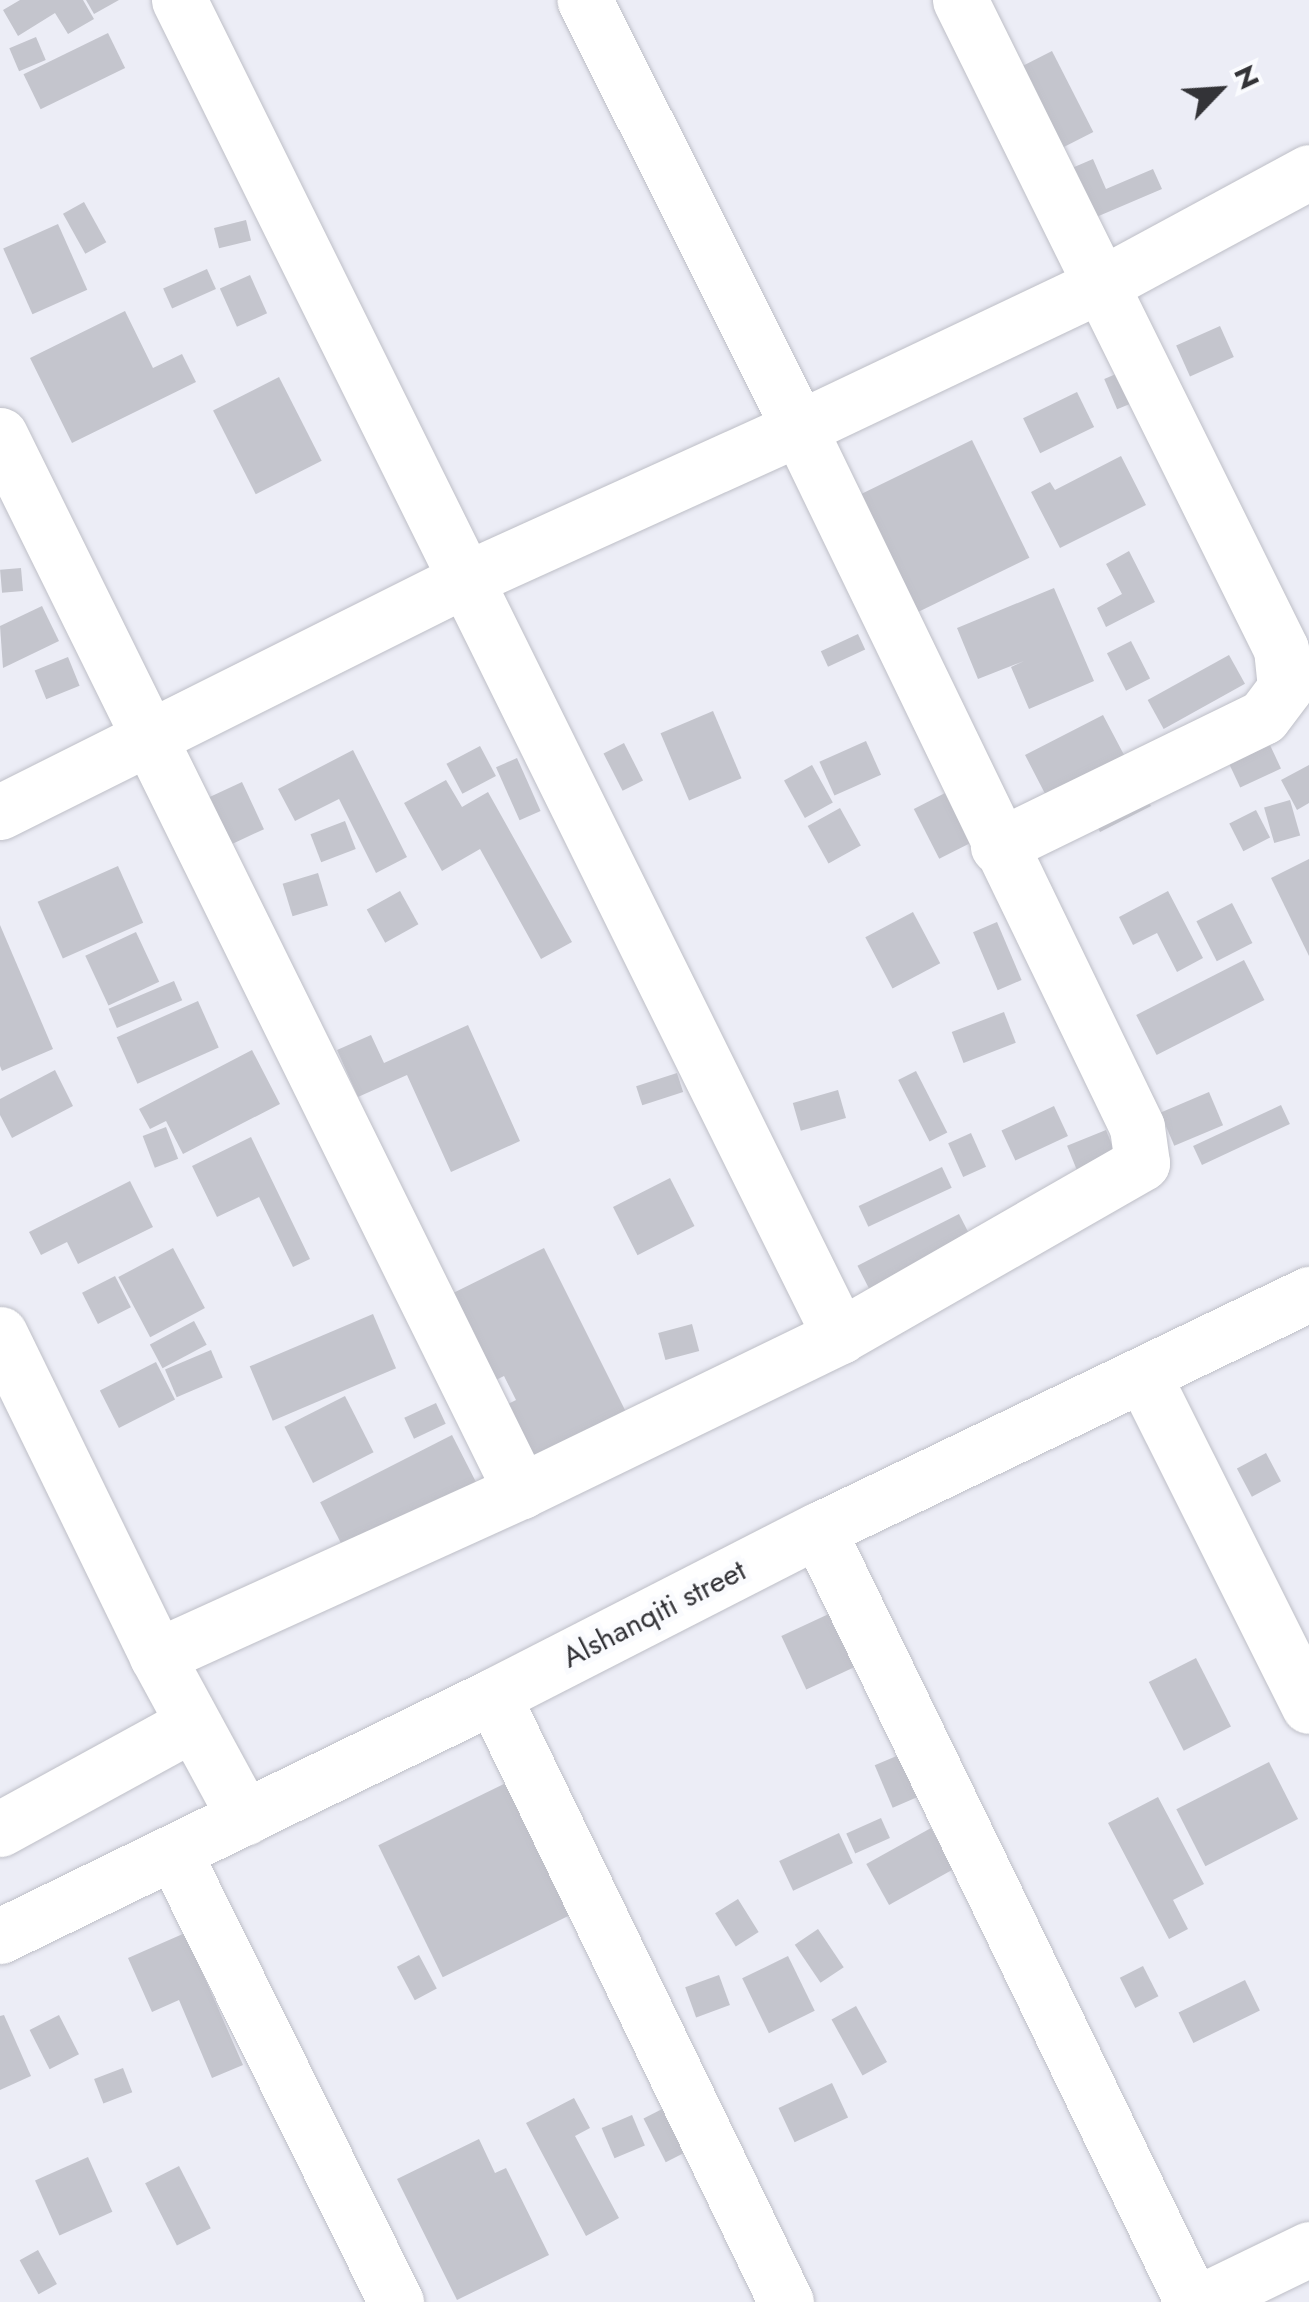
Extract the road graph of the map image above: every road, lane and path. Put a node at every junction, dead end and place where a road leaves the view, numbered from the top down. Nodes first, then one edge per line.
1 (179, 0) edge
2 (584, 0) edge
3 (960, 0) edge
4 (1309, 172) edge
5 (1102, 284) junction
6 (800, 428) junction
7 (0, 435) edge
8 (464, 580) junction
9 (149, 740) junction
10 (0, 812) edge
11 (998, 846) junction
12 (1309, 1294) edge
13 (0, 1334) edge
14 (840, 1336) junction
15 (1144, 1375) junction
16 (521, 1492) junction
17 (818, 1530) junction
18 (157, 1656) junction
19 (493, 1696) junction
20 (1309, 1706) edge
21 (192, 1724) junction
22 (244, 1818) junction
23 (0, 1829) edge
24 (174, 1853) junction
25 (0, 1936) edge
26 (1309, 2249) edge
27 (396, 2302) edge
28 (786, 2302) edge
29 (1192, 2302) edge
30 (1200, 2302) edge

1 - 8 street
2 - 6 street
3 - 5 street
4 - 5 street
5 - 6 street
5 - 11 street
6 - 8 street
6 - 11 street
7 - 9 street
8 - 9 street
8 - 14 street
9 - 10 street
9 - 16 street
11 - 14 street
12 - 15 street, Alshanqiti street
13 - 18 street
14 - 16 street
15 - 17 street, Alshanqiti street
15 - 20 street
16 - 18 street
17 - 19 street, Alshanqiti street
17 - 29 street
18 - 21 street
19 - 22 street, Alshanqiti street
19 - 28 street
21 - 22 street
21 - 23 street
22 - 24 street, Alshanqiti street
24 - 25 street, Alshanqiti street
24 - 27 street
26 - 30 street

